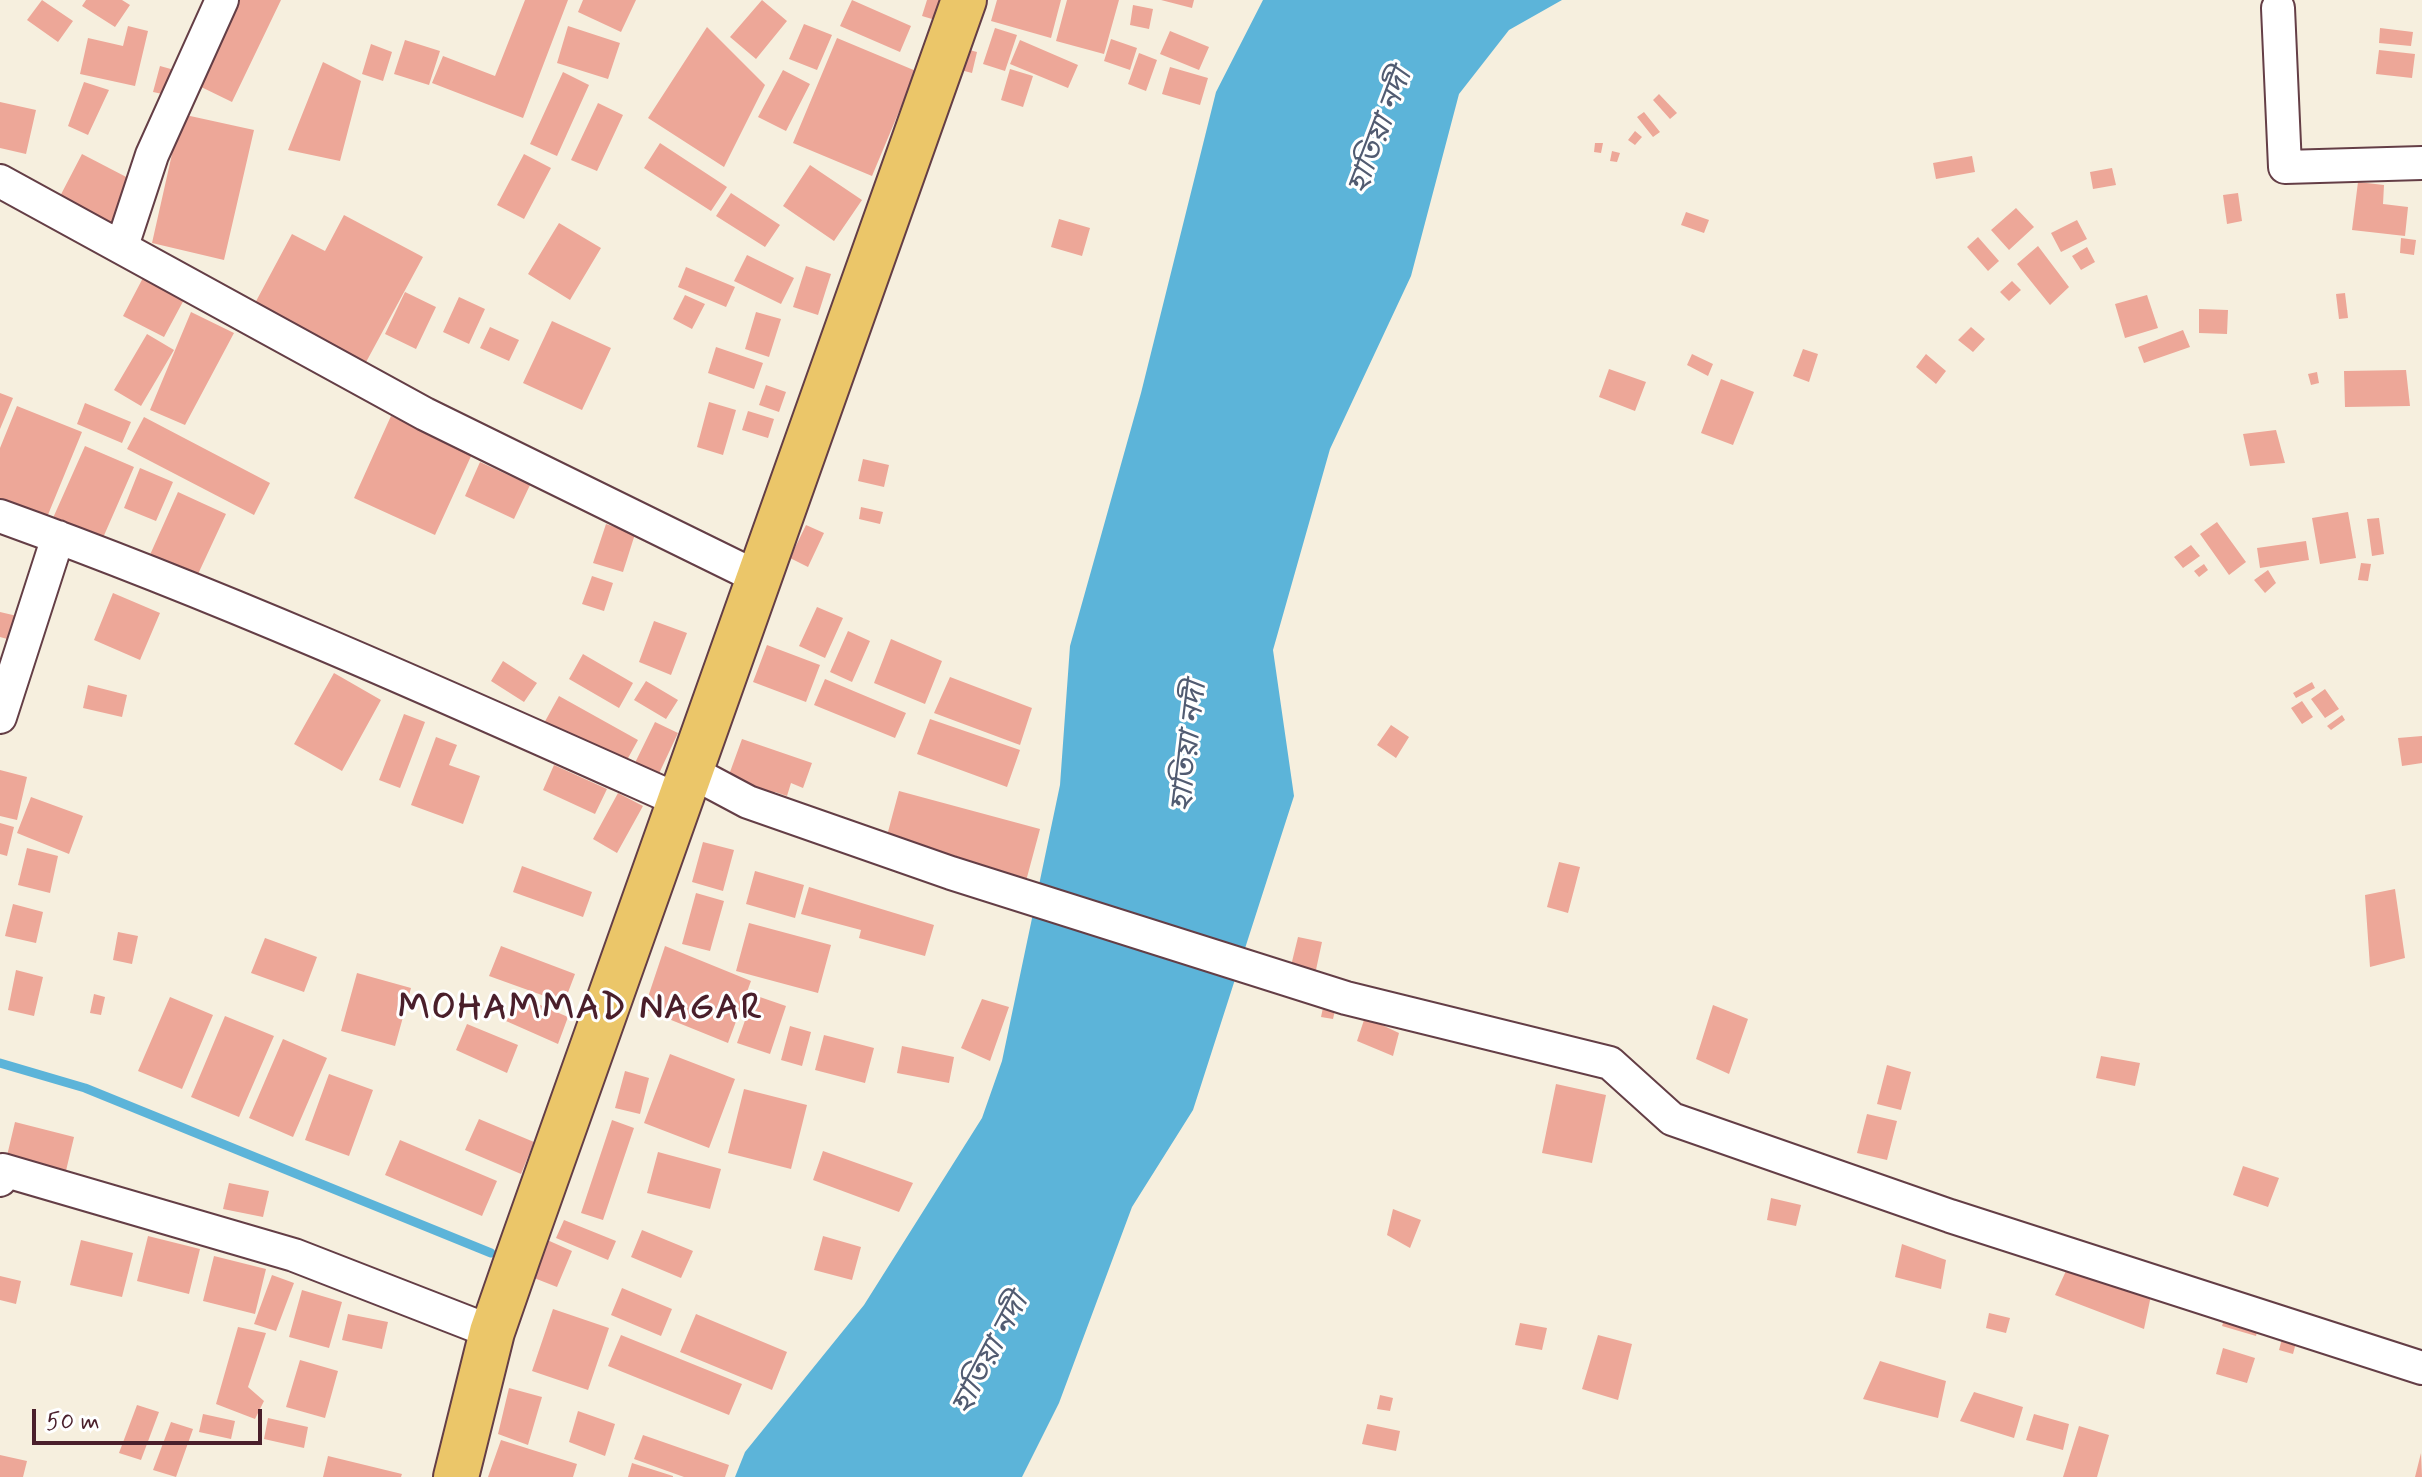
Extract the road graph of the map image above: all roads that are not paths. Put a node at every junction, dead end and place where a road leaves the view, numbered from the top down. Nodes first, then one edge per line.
1 (222, 0) edge
2 (964, 0) edge
3 (2278, 8) dead end
4 (2422, 163) edge
5 (0, 181) edge
6 (122, 246) junction
7 (0, 516) edge
8 (58, 537) junction
9 (757, 577) junction
10 (0, 717) edge
11 (683, 785) junction
12 (0, 1180) edge
13 (492, 1332) junction
14 (2422, 1368) edge
15 (456, 1477) edge

1 - 6 street
2 - 9 main road
3 - 4 street
5 - 6 street
6 - 9 street
7 - 8 street
8 - 10 street
8 - 11 street
9 - 11 main road
11 - 13 main road
11 - 14 street
12 - 13 street
13 - 15 main road

